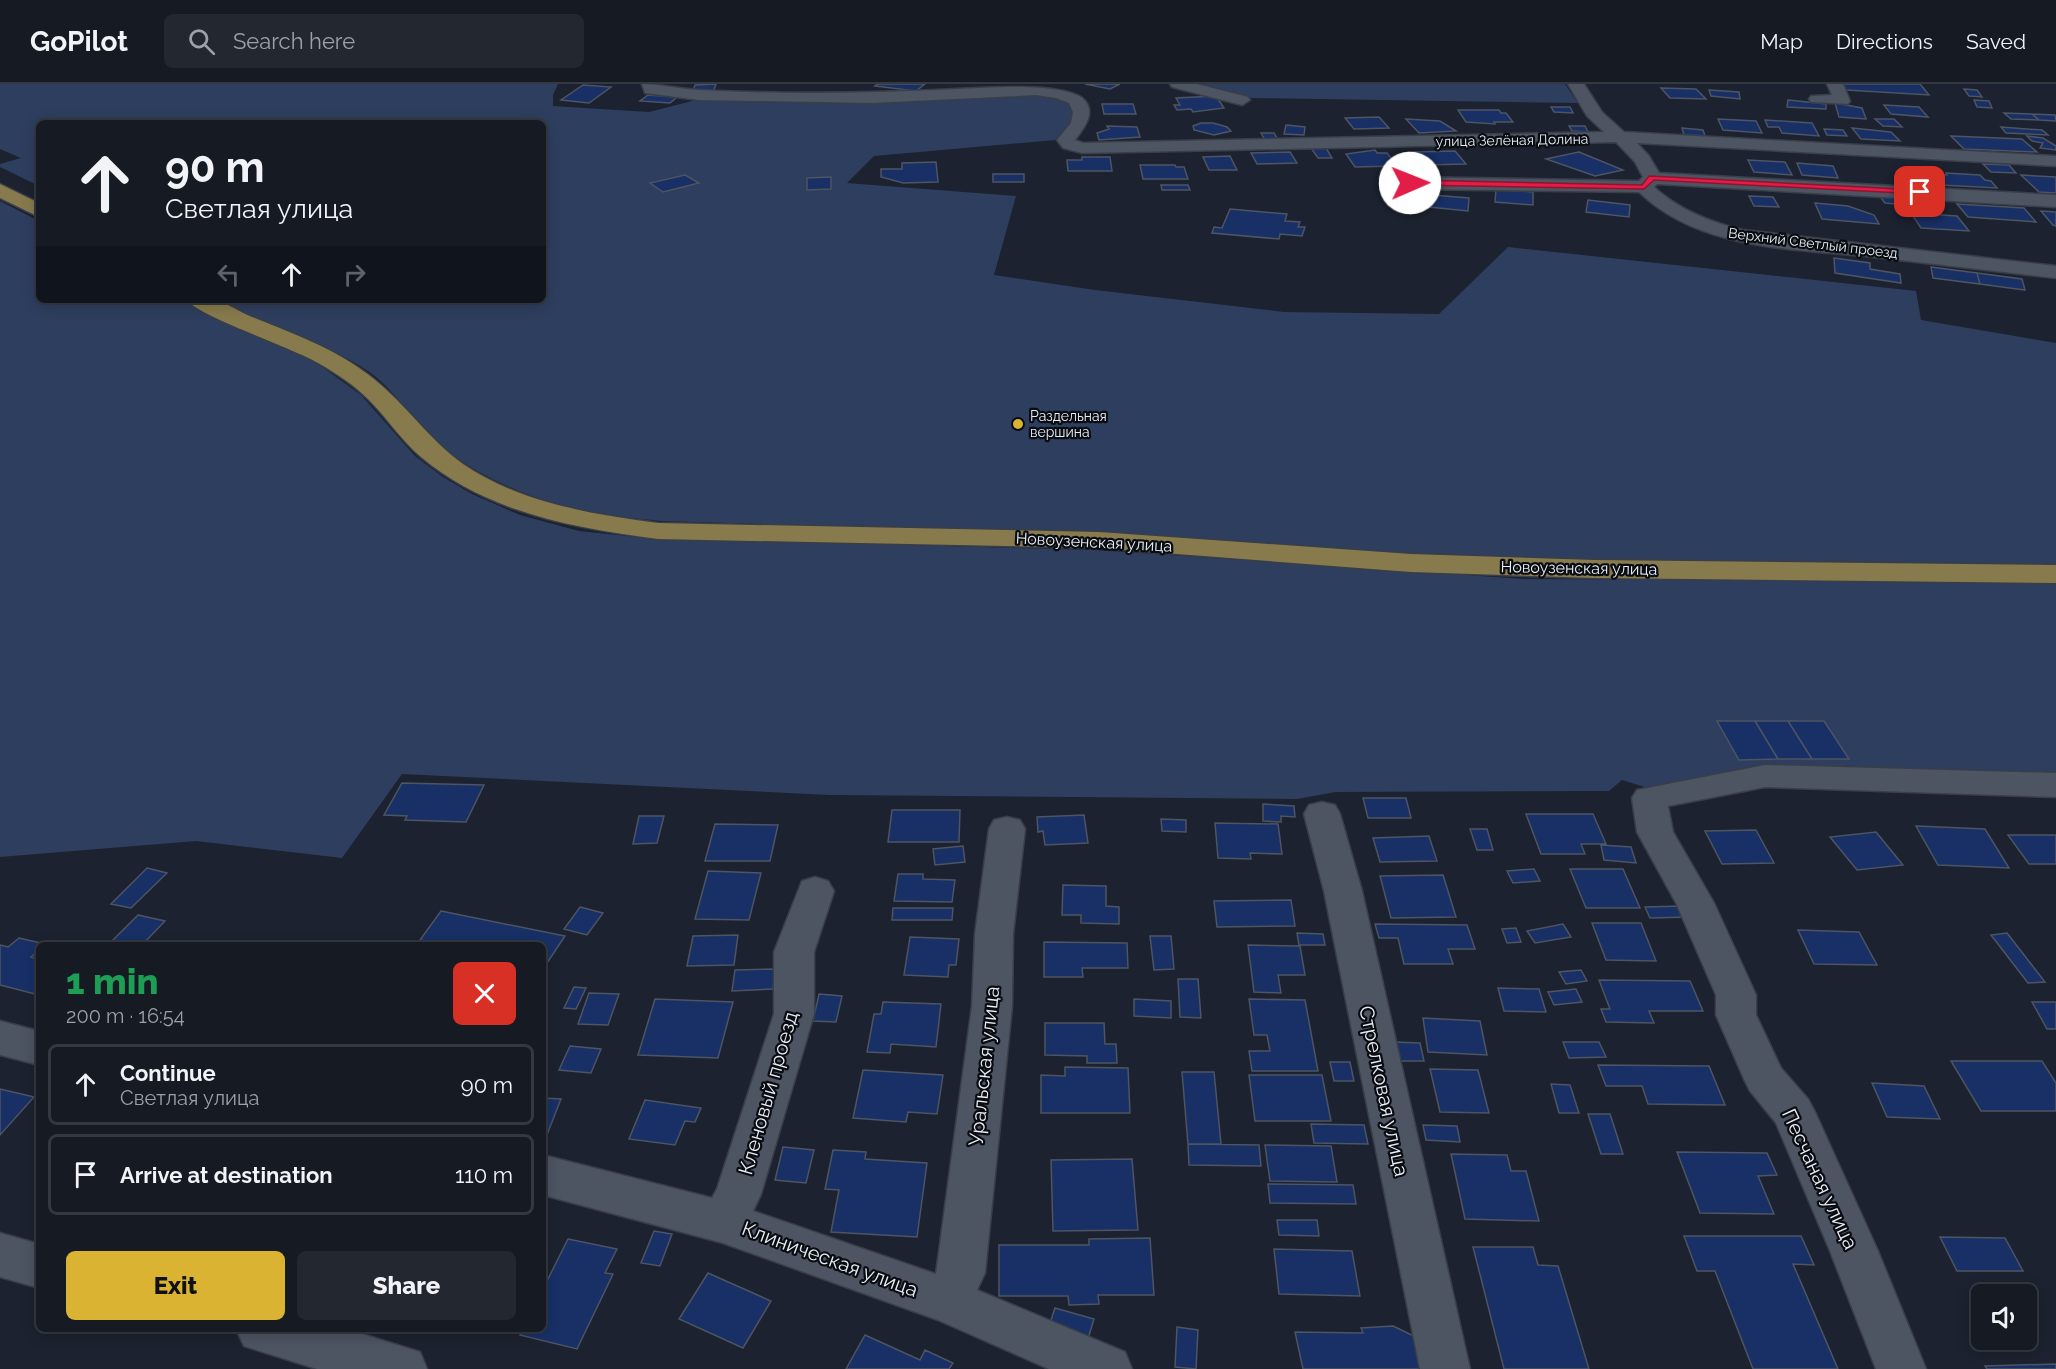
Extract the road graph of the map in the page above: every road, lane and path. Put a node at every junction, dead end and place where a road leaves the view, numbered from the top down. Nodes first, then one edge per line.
1 (650, 84) edge
2 (1178, 84) edge
3 (1576, 84) edge
4 (1835, 84) edge
5 (854, 91) edge
6 (1817, 99) dead end
7 (1242, 100) dead end
8 (1620, 137) junction
9 (2056, 161) edge
10 (1648, 182) junction
11 (1410, 183) dead end
12 (0, 190) edge
13 (2056, 201) edge
14 (36, 209) edge
15 (2056, 272) edge
16 (205, 303) edge
17 (2056, 574) edge
18 (2056, 785) edge
19 (1322, 814) dead end
20 (1007, 829) dead end
21 (815, 891) dead end
22 (0, 1038) edge
23 (36, 1047) edge
24 (546, 1176) edge
25 (723, 1221) junction
26 (0, 1255) edge
27 (36, 1265) edge
28 (948, 1301) junction
29 (272, 1332) edge
30 (402, 1369) edge
31 (1107, 1369) edge
32 (1445, 1369) edge
33 (1901, 1369) edge

1 - 5 street
2 - 7 street
3 - 8 street, Верхний Светлый проезд
4 - 6 street
5 - 8 street, улица Зелёная Долина
8 - 9 street, улица Зелёная Долина
8 - 10 street, Верхний Светлый проезд
10 - 11 street
10 - 13 street
10 - 15 street, Верхний Светлый проезд
12 - 14 main road
16 - 17 main road, Новоузенская улица
18 - 33 street, Песчаная улица
19 - 32 street, Стрелковая улица
20 - 28 street, Уральская улица
21 - 25 street, Кленовый проезд
22 - 23 street
24 - 25 street, Клиническая улица
25 - 28 street, Клиническая улица
26 - 27 street
28 - 31 street, Клиническая улица
29 - 30 street

